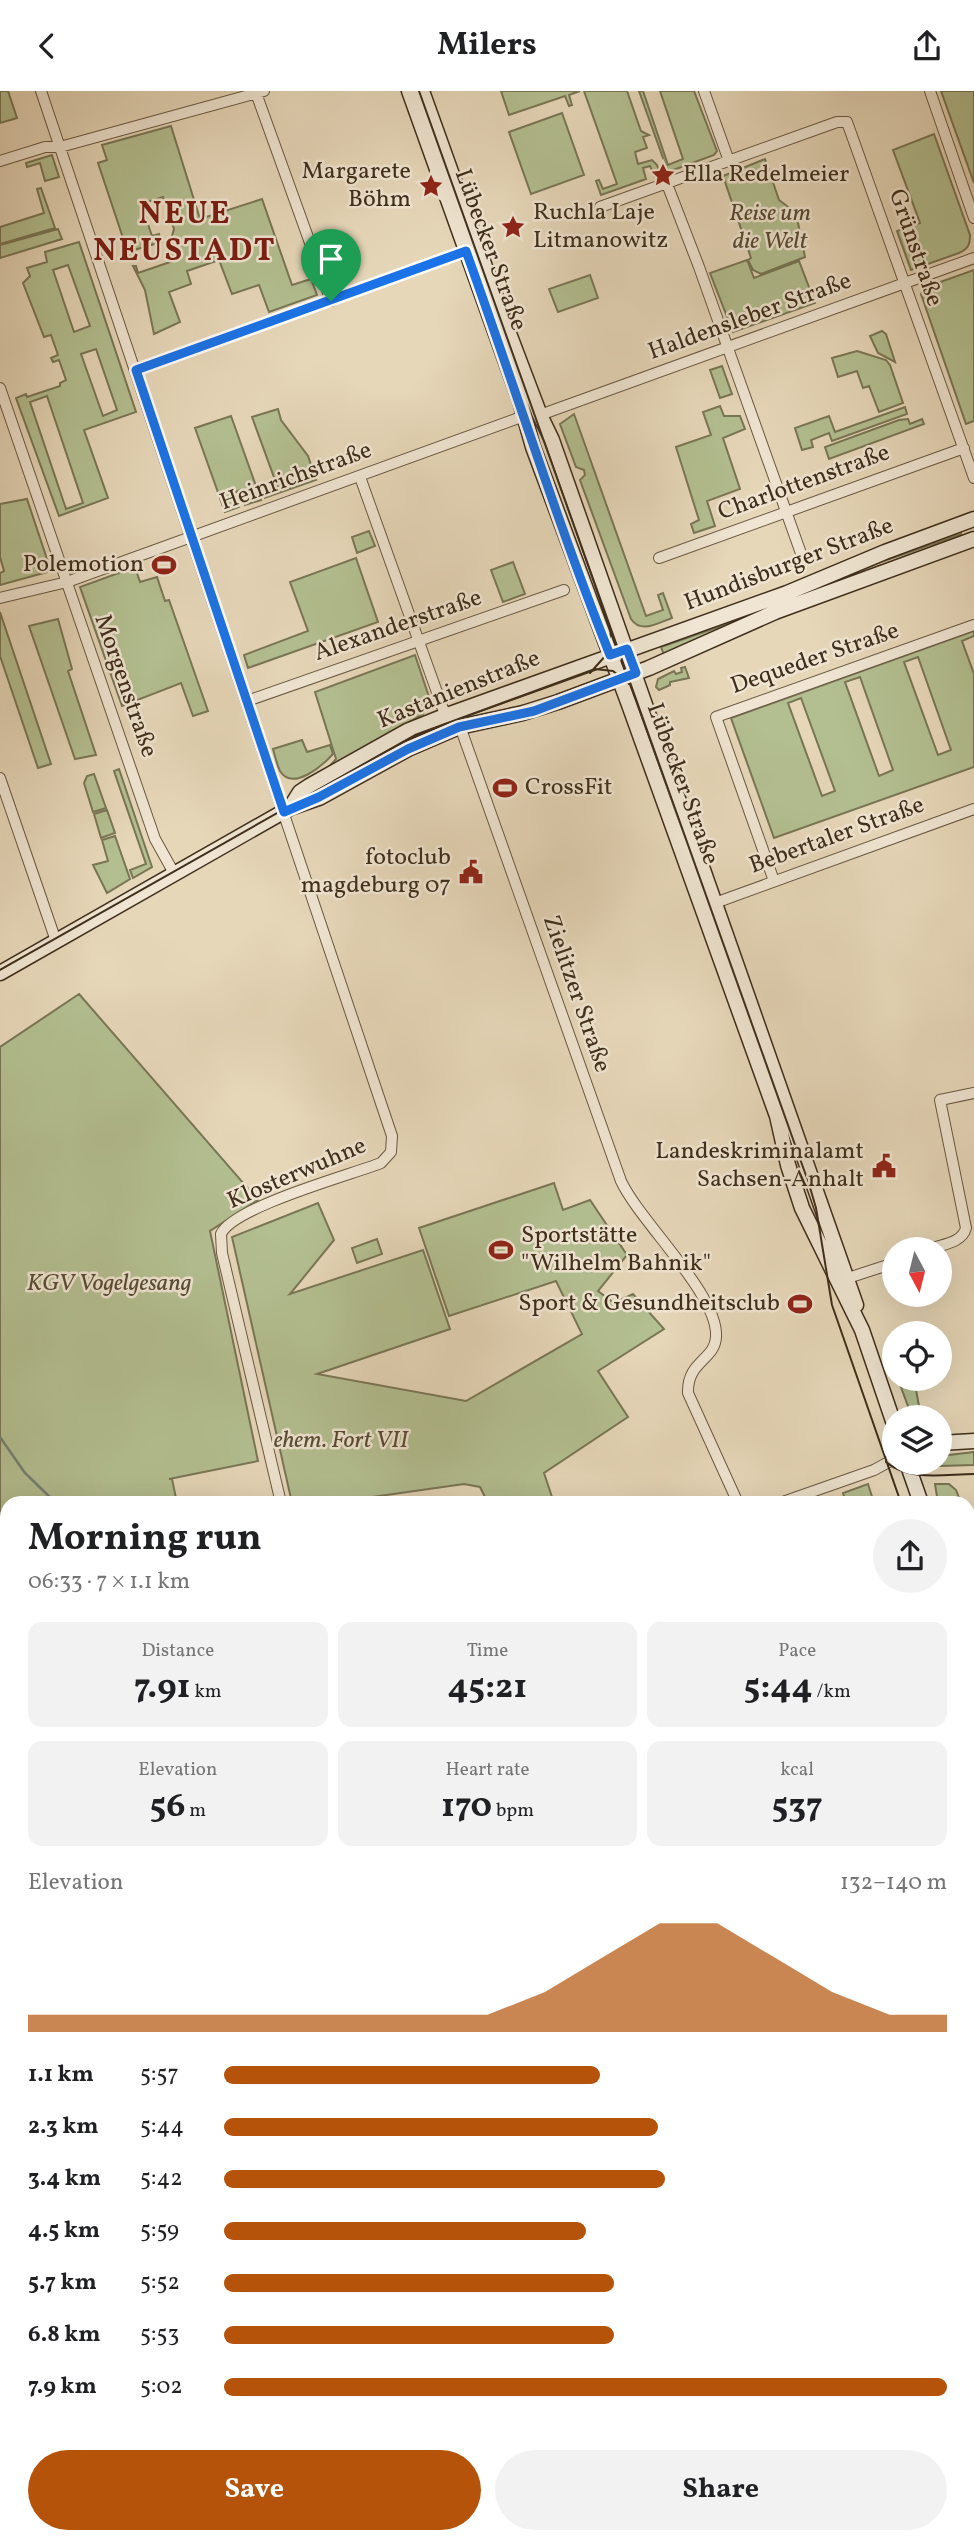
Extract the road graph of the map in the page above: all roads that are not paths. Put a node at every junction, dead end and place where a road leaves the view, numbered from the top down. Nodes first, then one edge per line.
1 (41, 91) edge
2 (409, 91) edge
3 (422, 91) edge
4 (704, 91) edge
5 (930, 91) edge
6 (260, 92) edge
7 (238, 94) edge
8 (60, 147) junction
9 (0, 161) edge
10 (729, 161) junction
11 (667, 184) junction
12 (600, 207) dead end
13 (974, 218) edge
14 (466, 251) junction
15 (974, 258) edge
16 (905, 284) junction
17 (331, 301) junction
18 (727, 348) junction
19 (136, 370) junction
20 (0, 388) edge
21 (540, 415) junction
22 (524, 416) junction
23 (964, 448) junction
24 (360, 477) junction
25 (974, 478) edge
26 (785, 512) junction
27 (974, 519) edge
28 (192, 537) junction
29 (974, 539) edge
30 (659, 558) dead end
31 (803, 559) dead end
32 (67, 582) junction
33 (564, 590) dead end
34 (0, 598) edge
35 (974, 625) edge
36 (419, 641) junction
37 (619, 652) junction
38 (628, 676) junction
39 (247, 701) junction
40 (447, 715) junction
41 (459, 727) junction
42 (0, 778) edge
43 (974, 809) edge
44 (287, 810) junction
45 (175, 875) junction
46 (774, 881) junction
47 (715, 903) junction
48 (56, 941) junction
49 (0, 973) edge
50 (974, 1093) edge
51 (952, 1242) edge
52 (882, 1267) edge
53 (848, 1278) junction
54 (862, 1330) junction
55 (888, 1405) edge
56 (974, 1441) edge
57 (952, 1442) edge
58 (882, 1465) edge
59 (911, 1475) edge
60 (279, 1496) edge
61 (735, 1496) edge
62 (800, 1496) edge
63 (919, 1496) edge

1 - 8 street
2 - 14 main road, Lübecker Straße
3 - 21 main road, Lübecker Straße
4 - 10 street
5 - 13 street
6 - 7 street
6 - 17 street
7 - 8 street
8 - 9 street
8 - 19 street
10 - 11 street
10 - 16 street, Grünstraße
11 - 12 street
11 - 18 street
14 - 17 street
14 - 22 main road, Lübecker Straße
15 - 16 street, Haldensleber Straße
16 - 18 street, Haldensleber Straße
16 - 23 street, Grünstraße
17 - 19 street
18 - 21 street, Haldensleber Straße
18 - 26 street
19 - 28 street
20 - 32 street, Morgenstraße
21 - 37 main road, Lübecker Straße
22 - 24 street, Heinrichstraße
22 - 37 main road, Lübecker Straße
23 - 25 street, Grünstraße
23 - 26 street, Charlottenstraße
24 - 28 street, Heinrichstraße
24 - 36 street, Zielitzer Straße
26 - 30 street, Charlottenstraße
26 - 31 street
27 - 37 main road, Hundisburger Straße
28 - 32 street, Heinrichstraße
28 - 39 street
29 - 38 main road, Hundisburger Straße
32 - 34 street, Heinrichstraße
32 - 45 street, Morgenstraße
33 - 36 street, Alexanderstraße
35 - 46 street, Dequeder Straße
36 - 39 street, Alexanderstraße
36 - 40 street, Zielitzer Straße
37 - 38 main road, Lübecker Straße
37 - 40 main road, Kastanienstraße
38 - 41 main road, Kastanienstraße
38 - 47 main road, Lübecker Straße
38 - 54 main road, Lübecker Straße
39 - 44 street
40 - 41 street, Zielitzer Straße
40 - 44 main road, Kastanienstraße
41 - 44 main road, Kastanienstraße
41 - 61 street, Zielitzer Straße
42 - 48 street
43 - 46 street, Bebertaler Straße
44 - 45 main road, Kastanienstraße
44 - 60 street, Klosterwuhne
45 - 48 main road, Kastanienstraße
46 - 47 street, Bebertaler Straße
47 - 53 main road, Lübecker Straße
48 - 49 main road, Kastanienstraße
50 - 51 street
52 - 53 street
53 - 54 main road, Lübecker Straße
54 - 55 main road, Lübecker Straße
56 - 57 main road
58 - 62 street
59 - 63 main road

